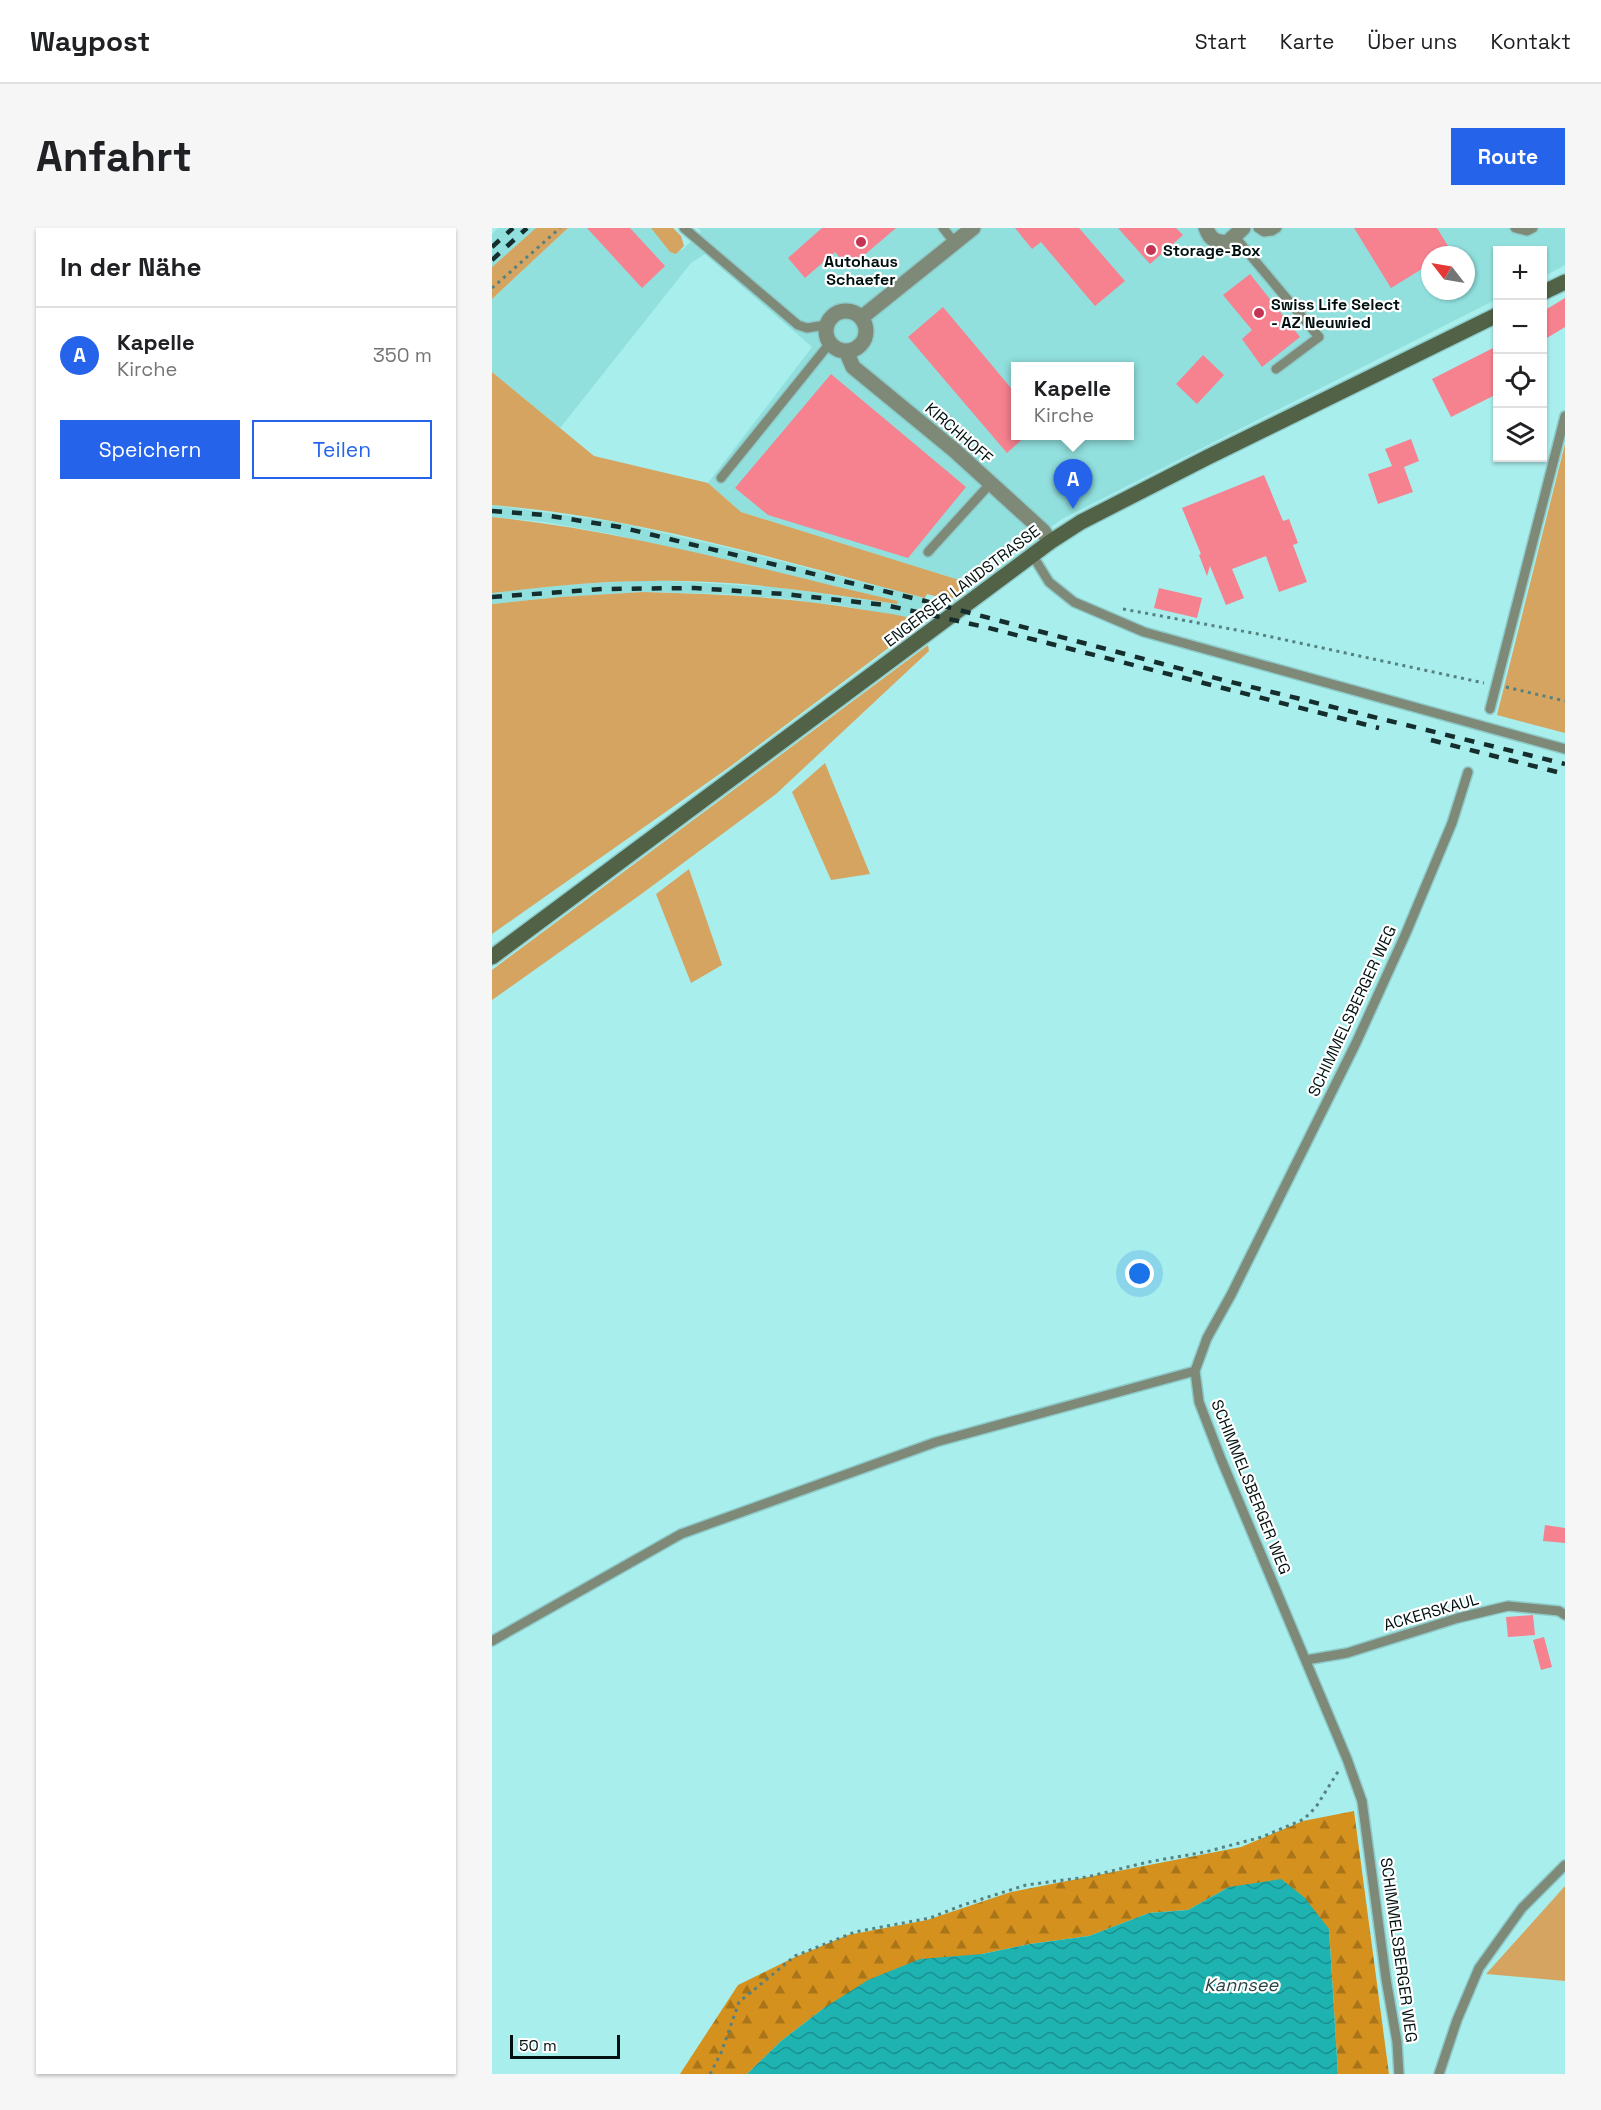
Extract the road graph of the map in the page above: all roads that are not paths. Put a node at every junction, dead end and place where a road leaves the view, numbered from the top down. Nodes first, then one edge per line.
1 (684, 228) edge
2 (943, 228) edge
3 (973, 228) edge
4 (1206, 228) edge
5 (1258, 228) edge
6 (1277, 228) edge
7 (1515, 228) edge
8 (1533, 228) edge
9 (1239, 233) edge
10 (955, 243) junction
11 (1565, 282) edge
12 (1547, 291) edge
13 (1493, 317) edge
14 (861, 318) junction
15 (826, 326) junction
16 (830, 343) junction
17 (846, 351) junction
18 (1276, 369) dead end
19 (1565, 416) edge
20 (721, 478) dead end
21 (990, 484) junction
22 (1050, 542) junction
23 (928, 552) dead end
24 (1033, 556) junction
25 (1490, 709) dead end
26 (1565, 749) edge
27 (1468, 772) dead end
28 (492, 957) edge
29 (1195, 1371) junction
30 (1565, 1615) edge
31 (492, 1641) edge
32 (1306, 1660) junction
33 (1565, 1865) edge
34 (1399, 2074) edge
35 (1439, 2074) edge

1 - 15 lane
2 - 10 lane
3 - 10 street
4 - 9 street
5 - 6 lane
7 - 8 lane
9 - 18 lane
10 - 14 street
11 - 12 main road
13 - 22 main road, ENGERSER LANDSTRASSE
14 - 15 street
14 - 17 street
15 - 16 street
16 - 17 street
16 - 20 lane
17 - 21 street, KIRCHHOFF
19 - 25 lane
21 - 22 street, KIRCHHOFF
21 - 23 lane
22 - 24 main road, ENGERSER LANDSTRASSE
24 - 26 lane
24 - 28 main road, ENGERSER LANDSTRASSE
27 - 29 lane, SCHIMMELSBERGER WEG
29 - 31 lane
29 - 32 lane, SCHIMMELSBERGER WEG
30 - 32 lane, ACKERSKAUL
32 - 34 lane, SCHIMMELSBERGER WEG
33 - 35 lane

